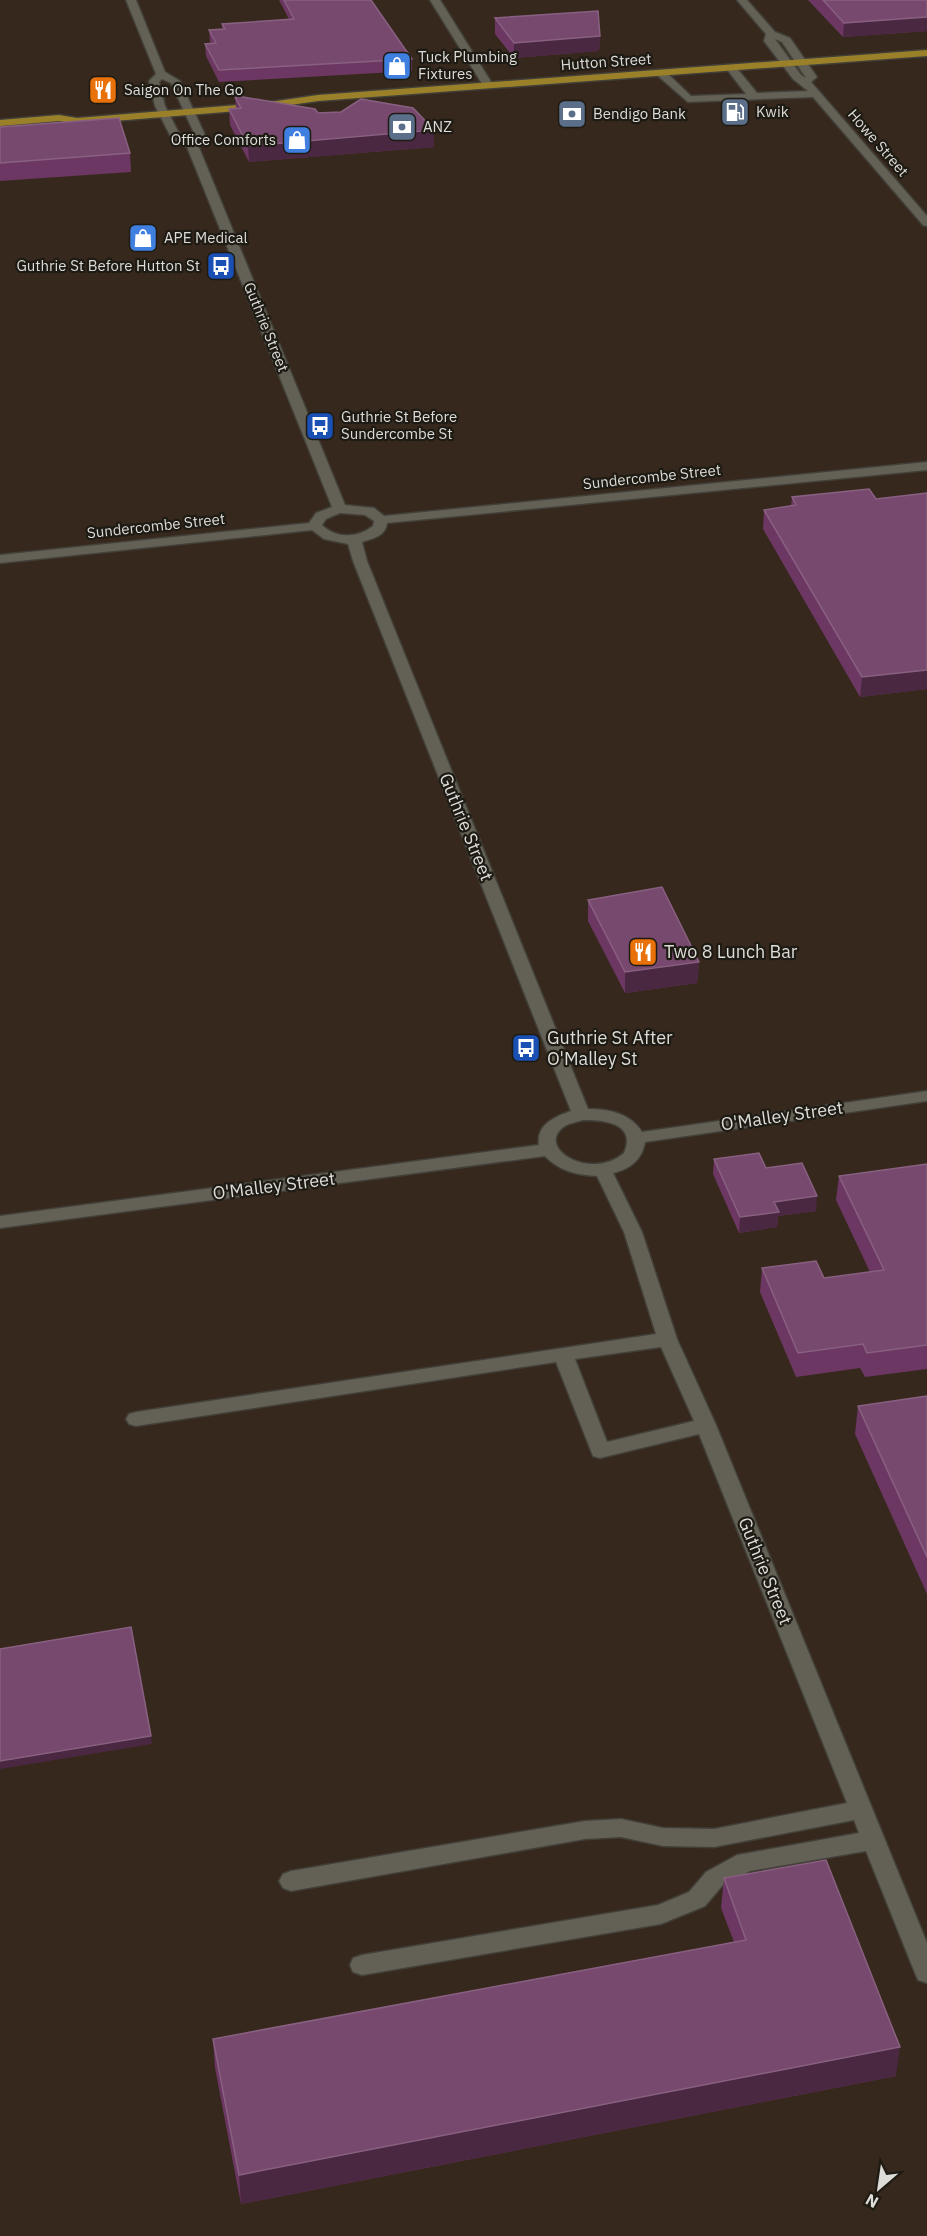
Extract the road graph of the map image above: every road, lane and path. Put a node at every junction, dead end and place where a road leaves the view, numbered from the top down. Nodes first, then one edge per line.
1 (131, 0) edge
2 (435, 0) edge
3 (742, 0) edge
4 (771, 34) junction
5 (927, 53) edge
6 (802, 63) junction
7 (787, 64) junction
8 (731, 68) junction
9 (661, 73) junction
10 (161, 74) junction
11 (806, 82) junction
12 (488, 85) junction
13 (816, 94) junction
14 (754, 96) junction
15 (189, 107) junction
16 (162, 110) junction
17 (0, 123) edge
18 (192, 145) junction
19 (927, 223) edge
20 (927, 466) edge
21 (340, 509) junction
22 (381, 520) junction
23 (315, 526) junction
24 (354, 539) junction
25 (0, 559) edge
26 (927, 1096) edge
27 (581, 1114) junction
28 (637, 1138) junction
29 (547, 1150) junction
30 (603, 1170) junction
31 (0, 1222) edge
32 (667, 1339) junction
33 (564, 1356) junction
34 (136, 1419) dead end
35 (706, 1425) junction
36 (861, 1809) junction
37 (873, 1840) junction
38 (291, 1881) dead end
39 (362, 1965) dead end
40 (927, 1973) edge

1 - 10 street, Guthrie Street
2 - 12 street
3 - 4 street, Howe Street
4 - 6 street, Howe Street
4 - 7 street, Howe Street
5 - 6 main road, Hutton Street
6 - 7 main road, Hutton Street
6 - 11 street, Howe Street
7 - 8 main road, Hutton Street
7 - 11 street, Howe Street
8 - 9 main road, Hutton Street
8 - 14 street
9 - 12 main road, Hutton Street
9 - 14 street
10 - 15 street, Guthrie Street
10 - 16 street, Guthrie Street
11 - 13 street, Howe Street
12 - 15 main road, Hutton Street
13 - 14 street
13 - 19 street, Howe Street
15 - 16 main road, Hutton Street
15 - 18 street, Guthrie Street
16 - 17 main road, Hutton Street
16 - 18 street, Guthrie Street
18 - 21 street, Guthrie Street
20 - 22 street, Sundercombe Street
21 - 22 street
21 - 23 street
22 - 24 street
23 - 24 street
23 - 25 street, Sundercombe Street
24 - 27 street, Guthrie Street
26 - 28 street, O'Malley Street
27 - 28 street
27 - 29 street
28 - 30 street
29 - 30 street
29 - 31 street, O'Malley Street
30 - 32 street, Guthrie Street
32 - 33 street
32 - 35 street, Guthrie Street
33 - 34 street
33 - 35 street
35 - 36 street, Guthrie Street
36 - 37 street, Guthrie Street
36 - 38 street
37 - 39 street
37 - 40 street, Guthrie Street

